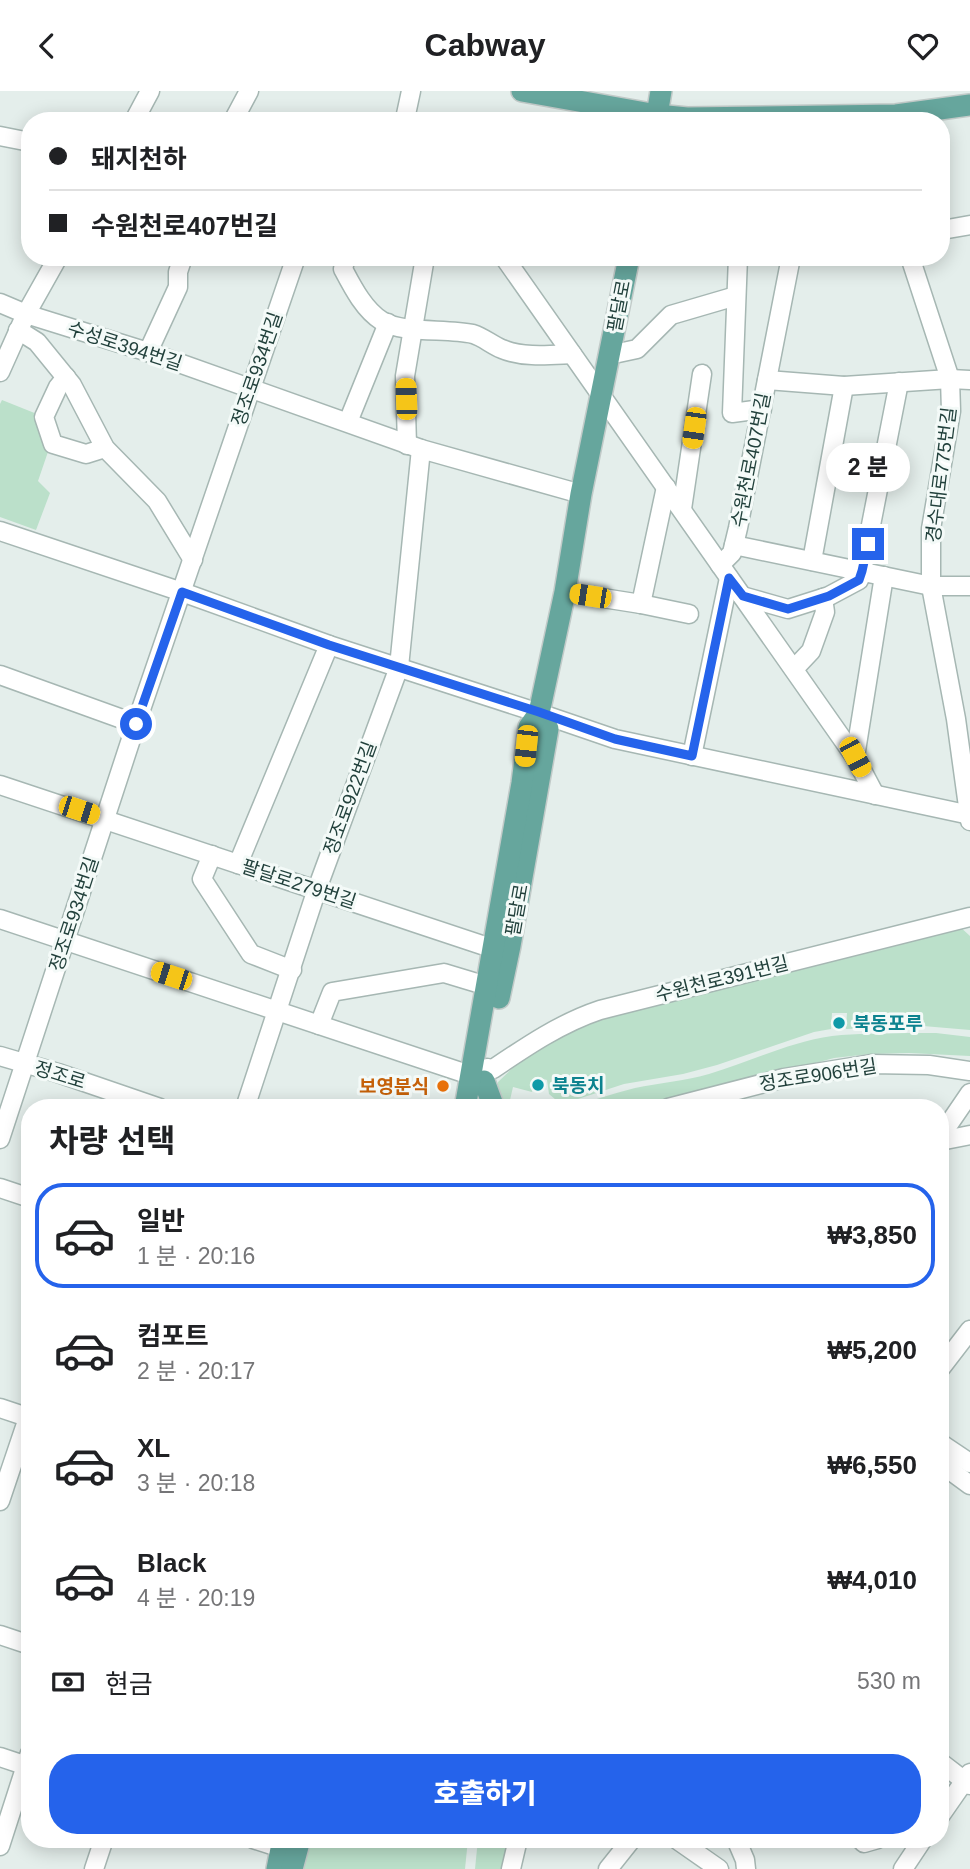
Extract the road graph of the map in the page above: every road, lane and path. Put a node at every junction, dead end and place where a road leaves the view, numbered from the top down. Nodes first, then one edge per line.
1 (150, 91) edge
2 (249, 91) edge
3 (411, 91) edge
4 (522, 91) edge
5 (661, 91) edge
6 (970, 105) edge
7 (139, 112) edge
8 (238, 112) edge
9 (406, 112) edge
10 (626, 112) edge
11 (657, 112) edge
12 (930, 112) edge
13 (0, 136) edge
14 (21, 140) edge
15 (970, 225) edge
16 (950, 229) edge
17 (53, 266) edge
18 (180, 266) edge
19 (293, 266) edge
20 (343, 266) edge
21 (423, 266) edge
22 (510, 266) edge
23 (627, 266) edge
24 (738, 266) edge
25 (789, 266) edge
26 (913, 266) edge
27 (736, 296) junction
28 (0, 303) edge
29 (22, 322) junction
30 (388, 323) junction
31 (413, 328) junction
32 (148, 352) junction
33 (572, 354) junction
34 (609, 355) junction
35 (0, 372) edge
36 (702, 375) dead end
37 (66, 377) junction
38 (950, 379) junction
39 (767, 380) junction
40 (970, 380) edge
41 (899, 382) junction
42 (844, 386) junction
43 (251, 388) junction
44 (601, 394) junction
45 (762, 409) junction
46 (348, 422) junction
47 (414, 447) junction
48 (105, 448) junction
49 (666, 487) junction
50 (582, 494) junction
51 (682, 509) junction
52 (1, 532) edge
53 (734, 545) junction
54 (193, 560) junction
55 (812, 561) junction
56 (725, 571) junction
57 (862, 571) junction
58 (884, 576) junction
59 (932, 586) junction
60 (970, 586) edge
61 (182, 592) junction
62 (565, 592) junction
63 (743, 596) junction
64 (823, 598) junction
65 (641, 604) junction
66 (689, 614) dead end
67 (329, 645) junction
68 (399, 667) junction
69 (793, 669) junction
70 (0, 675) edge
71 (539, 712) junction
72 (136, 724) junction
73 (692, 756) junction
74 (855, 757) junction
75 (0, 785) edge
76 (875, 795) junction
77 (970, 815) edge
78 (106, 819) junction
79 (970, 821) edge
80 (212, 855) junction
81 (238, 864) junction
82 (317, 889) junction
83 (970, 917) edge
84 (0, 919) edge
85 (66, 940) junction
86 (494, 949) junction
87 (292, 969) junction
88 (487, 986) junction
89 (276, 1011) junction
90 (319, 1025) junction
91 (0, 1056) edge
92 (25, 1064) junction
93 (970, 1071) edge
94 (480, 1075) junction
95 (970, 1093) edge
96 (134, 1099) edge
97 (248, 1099) edge
98 (469, 1099) edge
99 (477, 1099) edge
100 (490, 1099) edge
101 (702, 1099) edge
102 (949, 1125) edge
103 (970, 1135) edge
104 (949, 1138) edge
105 (0, 1139) edge
106 (0, 1188) edge
107 (21, 1195) edge
108 (970, 1330) edge
109 (949, 1353) edge
110 (0, 1408) edge
111 (21, 1414) edge
112 (21, 1439) edge
113 (949, 1449) edge
114 (970, 1463) edge
115 (949, 1470) edge
116 (970, 1485) edge
117 (0, 1501) edge
118 (0, 1635) edge
119 (21, 1642) edge
120 (0, 1757) edge
121 (21, 1761) edge
122 (949, 1767) edge
123 (968, 1779) edge
124 (21, 1783) edge
125 (949, 1804) edge
126 (0, 1846) edge
127 (101, 1848) edge
128 (516, 1848) edge
129 (625, 1848) edge
130 (688, 1848) edge
131 (740, 1848) edge
132 (917, 1848) edge
133 (285, 1849) edge
134 (715, 1868) edge
135 (94, 1869) edge
136 (292, 1869) edge
137 (511, 1869) edge
138 (608, 1869) edge
139 (746, 1869) edge
140 (902, 1869) edge

1 - 7 street
2 - 8 street
3 - 9 street
4 - 10 main road
5 - 11 main road
6 - 12 main road
13 - 14 street
15 - 16 street
17 - 29 street
18 - 32 street
19 - 43 street, 정조로934번길
20 - 30 street
21 - 31 street, 정조로922번길
22 - 33 street
23 - 34 main road, 팔달로
24 - 27 street
25 - 39 street, 수원천로407번길
26 - 38 street, 경수대로775번길
27 - 34 street, 팔달로
27 - 45 street
28 - 29 street, 수성로394번길
29 - 32 street, 수성로394번길
29 - 35 street
29 - 37 street
30 - 31 street
30 - 46 street
31 - 33 street
31 - 47 street, 정조로922번길
32 - 43 street, 수성로394번길
33 - 44 street
34 - 44 main road, 팔달로
36 - 51 street
37 - 48 street
37 - 48 street
38 - 40 street
38 - 41 street, 경수대로775번길
38 - 59 street, 경수대로775번길
39 - 42 street, 경수대로775번길
39 - 45 street, 수원천로407번길
41 - 42 street, 경수대로775번길
41 - 57 street
42 - 55 street
43 - 46 street, 수성로394번길
43 - 54 street, 정조로934번길
44 - 49 street
44 - 50 main road, 팔달로
45 - 53 street, 수원천로407번길
46 - 47 street, 수성로394번길
47 - 50 street, 수성로394번길
47 - 68 street, 정조로922번길
48 - 54 street
49 - 51 street
49 - 65 street
50 - 62 main road, 팔달로
51 - 56 street
52 - 61 street
53 - 55 street, 수원천로407번길
53 - 56 street
54 - 61 street, 정조로934번길
55 - 57 street, 수원천로407번길
56 - 63 street
56 - 73 street
57 - 58 street, 수원천로407번길
57 - 64 street
58 - 59 street, 수원천로407번길
58 - 74 street
59 - 60 street, 수원천로407번길
59 - 77 street, 경수대로775번길
61 - 67 street
61 - 72 street, 정조로934번길
62 - 65 street
62 - 71 main road, 팔달로
63 - 64 street
63 - 69 street
64 - 69 street
65 - 66 street
67 - 68 street
67 - 81 street
68 - 71 street
68 - 82 street, 정조로922번길
69 - 74 street
70 - 72 street
71 - 73 street
71 - 86 main road, 팔달로
71 - 94 main road, 팔달로
72 - 78 street, 정조로934번길
73 - 76 street
74 - 76 street
75 - 78 street, 팔달로279번길
76 - 77 street
77 - 79 street, 경수대로775번길
78 - 80 street, 팔달로279번길
78 - 85 street, 정조로934번길
80 - 81 street, 팔달로279번길
80 - 87 street
81 - 82 street, 팔달로279번길
82 - 86 street, 팔달로279번길
82 - 87 street, 정조로922번길
83 - 94 street, 수원천로391번길
84 - 85 street
85 - 89 street
85 - 92 street, 정조로934번길
86 - 88 main road, 팔달로
87 - 89 street, 정조로922번길
88 - 90 street
88 - 94 main road, 팔달로
89 - 90 street
89 - 97 street, 정조로922번길
90 - 94 street
91 - 92 street, 정조로
92 - 96 street, 정조로
92 - 105 street, 정조로934번길
93 - 101 street, 정조로906번길
94 - 98 main road, 팔달로
94 - 99 main road, 팔달로
94 - 100 main road
95 - 102 street
103 - 104 street
106 - 107 street
108 - 109 street
110 - 111 street
112 - 117 street
113 - 114 street
115 - 116 street
118 - 119 street
120 - 121 street
122 - 123 street
123 - 125 street
124 - 126 street
127 - 135 street
128 - 137 street
129 - 138 street
130 - 134 street
131 - 139 street
132 - 140 street
133 - 136 main road

